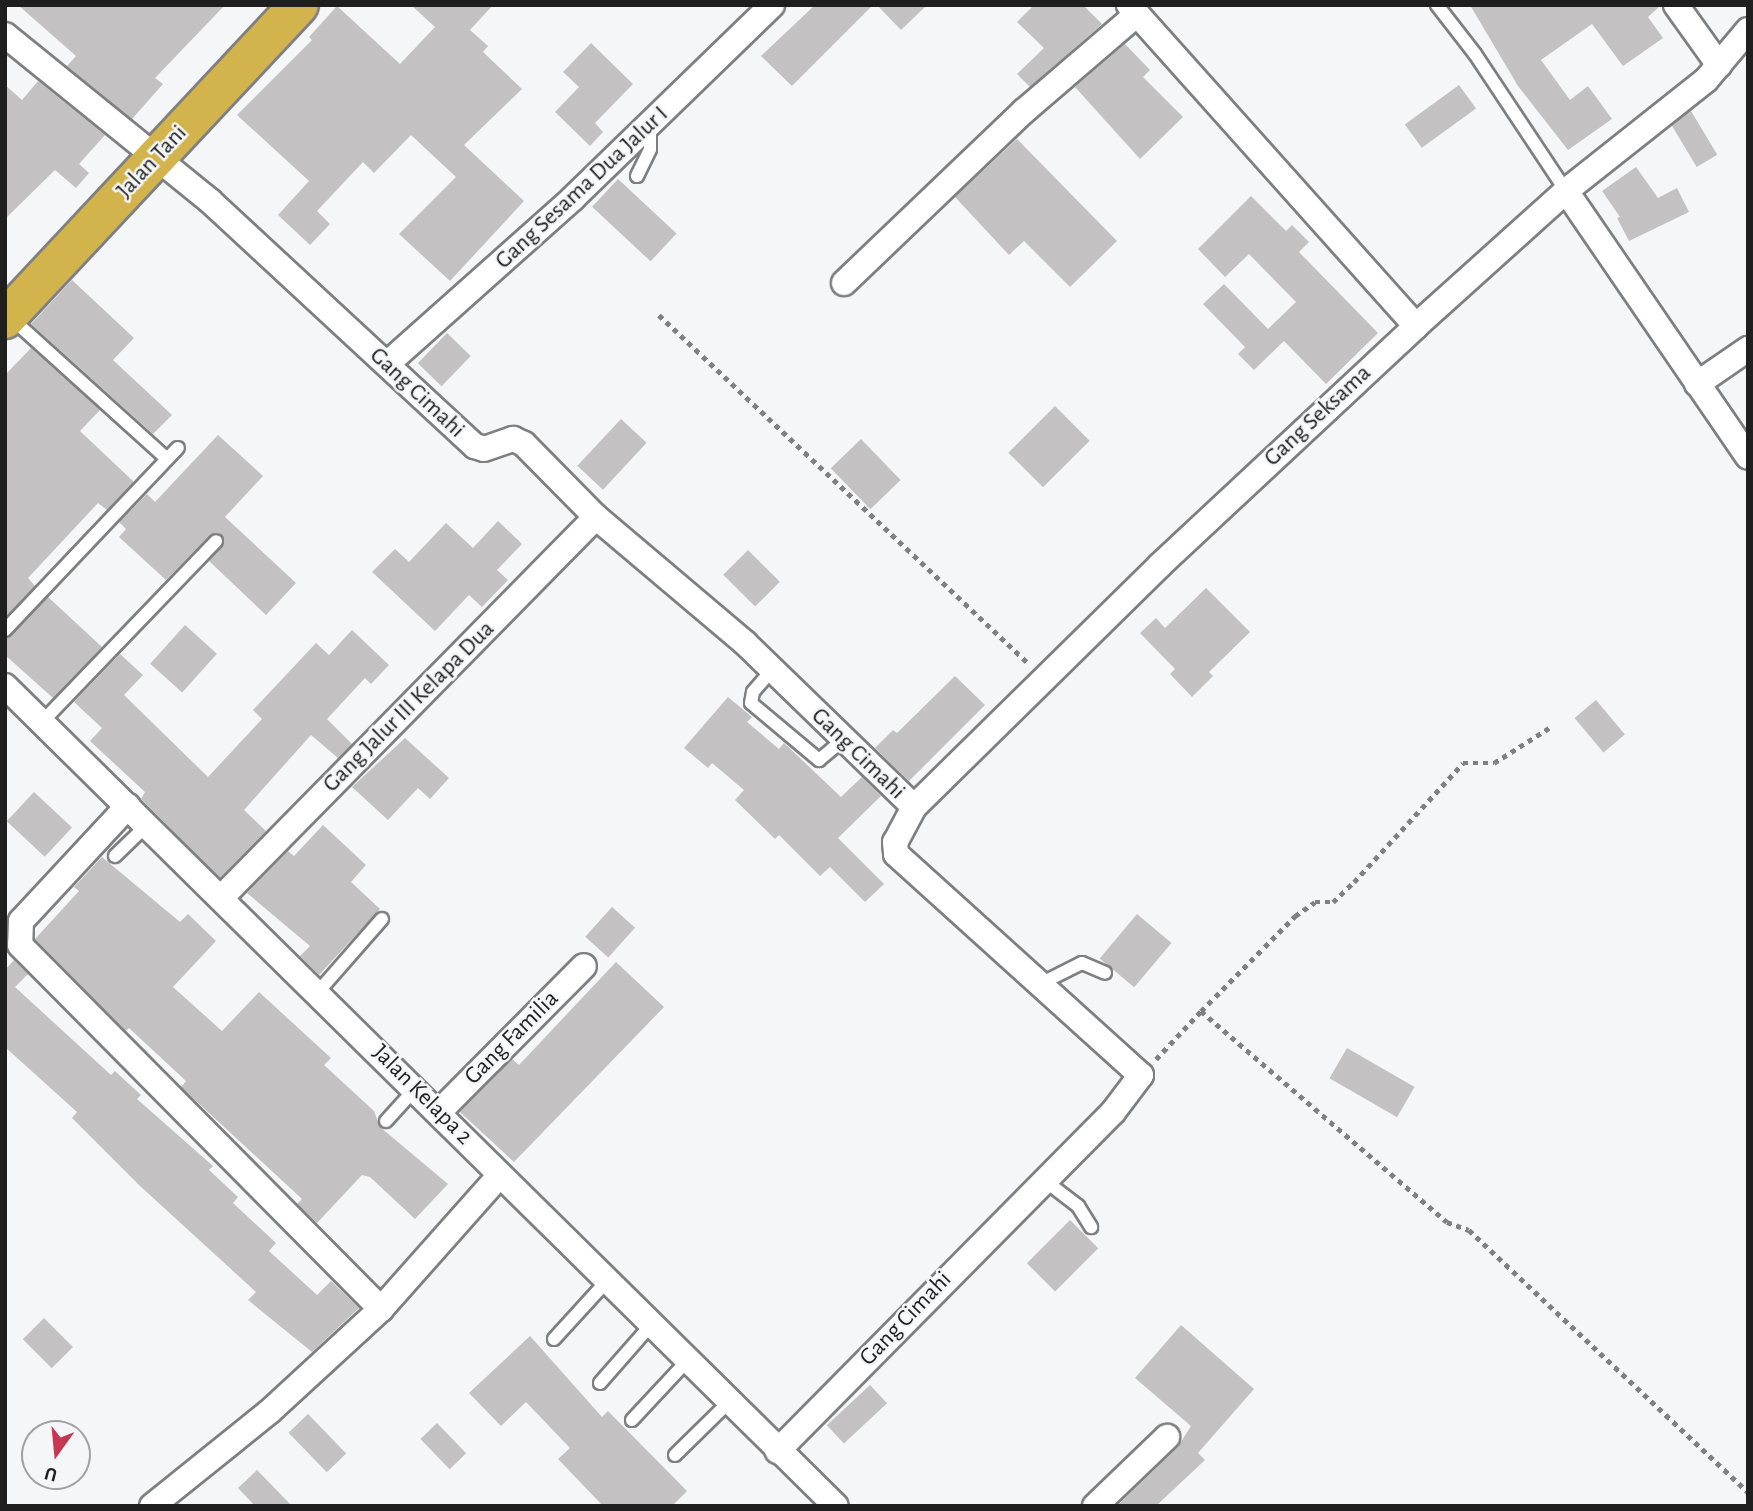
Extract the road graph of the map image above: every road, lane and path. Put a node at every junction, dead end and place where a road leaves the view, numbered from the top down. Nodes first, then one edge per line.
1 (772, 5) edge
2 (1437, 5) edge
3 (1676, 5) edge
4 (287, 9) edge
5 (1133, 10) edge
6 (1748, 30) edge
7 (5, 35) edge
8 (1719, 65) junction
9 (650, 125) junction
10 (156, 156) junction
11 (637, 176) dead end
12 (1566, 191) junction
13 (844, 283) dead end
14 (659, 314) dead end
15 (6, 316) edge
16 (1416, 326) junction
17 (1748, 349) edge
18 (387, 365) junction
19 (1698, 384) junction
20 (178, 449) dead end
21 (1748, 457) edge
22 (167, 460) junction
23 (596, 517) junction
24 (216, 541) dead end
25 (5, 629) edge
26 (772, 670) junction
27 (1043, 678) junction
28 (5, 686) edge
29 (42, 722) junction
30 (1552, 726) dead end
31 (843, 740) junction
32 (128, 806) junction
33 (914, 807) junction
34 (147, 825) junction
35 (115, 856) dead end
36 (222, 897) junction
37 (13, 915) edge
38 (382, 919) dead end
39 (584, 966) dead end
40 (1105, 973) dead end
41 (1040, 984) junction
42 (318, 992) junction
43 (1200, 1011) junction
44 (1141, 1075) junction
45 (416, 1088) junction
46 (440, 1111) junction
47 (386, 1121) dead end
48 (500, 1175) junction
49 (1044, 1180) junction
50 (1091, 1227) dead end
51 (607, 1281) junction
52 (381, 1309) junction
53 (651, 1325) junction
54 (554, 1339) dead end
55 (687, 1361) junction
56 (600, 1382) dead end
57 (729, 1402) junction
58 (632, 1420) dead end
59 (1167, 1437) dead end
60 (778, 1451) junction
61 (675, 1455) dead end
62 (1748, 1492) edge
63 (152, 1506) edge
64 (836, 1506) edge
65 (1095, 1506) edge

1 - 9 street, Gang Sesama Dua Jalur I
2 - 12 lane
3 - 8 street
4 - 10 highway, Jalan Tani
5 - 13 street
5 - 16 street
6 - 8 street, Gang Seksama
7 - 10 street, Gang Cimahi
8 - 12 street, Gang Seksama
9 - 11 lane
9 - 18 street, Gang Sesama Dua Jalur I
10 - 15 highway, Jalan Tani
10 - 18 street, Gang Cimahi
12 - 16 street, Gang Seksama
12 - 19 street
14 - 27 path
15 - 22 lane
16 - 27 street, Gang Seksama
17 - 19 street
18 - 23 street, Gang Cimahi
19 - 21 street
20 - 22 lane
22 - 25 lane
23 - 26 street, Gang Cimahi
23 - 36 street, Gang Jalur III Kelapa Dua
24 - 29 lane
26 - 31 street, Gang Cimahi
26 - 31 lane
27 - 33 street, Gang Seksama
28 - 29 street, Jalan Kelapa 2
29 - 32 street, Jalan Kelapa 2
30 - 43 path
31 - 33 street, Gang Cimahi
32 - 34 street, Jalan Kelapa 2
32 - 37 street
33 - 41 street, Gang Cimahi
34 - 35 lane
34 - 36 street, Jalan Kelapa 2
36 - 42 street, Jalan Kelapa 2
37 - 52 street
38 - 42 lane
39 - 46 street, Gang Familia
40 - 41 lane
41 - 44 street, Gang Cimahi
42 - 45 street, Jalan Kelapa 2
43 - 44 path
43 - 62 path
44 - 49 street, Gang Cimahi
45 - 46 street, Jalan Kelapa 2
45 - 47 lane
46 - 48 street, Jalan Kelapa 2
48 - 51 street, Jalan Kelapa 2
48 - 52 street
49 - 50 lane
49 - 60 street, Gang Cimahi
51 - 53 street, Jalan Kelapa 2
51 - 54 lane
52 - 63 street
53 - 55 street, Jalan Kelapa 2
53 - 56 lane
55 - 57 street, Jalan Kelapa 2
55 - 58 lane
57 - 60 street, Jalan Kelapa 2
57 - 61 lane
59 - 65 street
60 - 64 street, Jalan Kelapa 2

